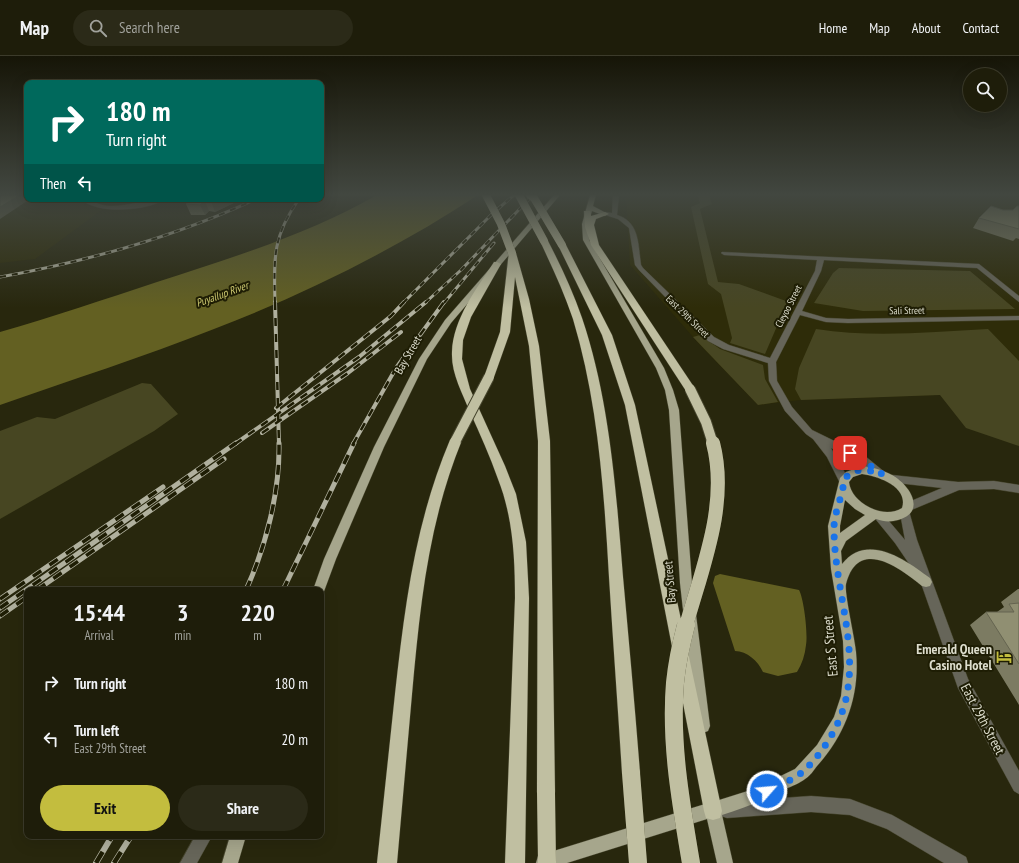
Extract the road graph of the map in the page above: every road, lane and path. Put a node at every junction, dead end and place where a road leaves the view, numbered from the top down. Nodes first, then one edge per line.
1 (504, 233) edge
2 (524, 233) edge
3 (539, 233) edge
4 (555, 233) edge
5 (585, 233) edge
6 (592, 233) edge
7 (632, 233) edge
8 (512, 253) junction
9 (724, 253) dead end
10 (821, 258) junction
11 (497, 264) junction
12 (1019, 300) edge
13 (797, 312) junction
14 (1019, 318) edge
15 (772, 362) junction
16 (817, 437) junction
17 (887, 476) junction
18 (844, 483) junction
19 (958, 486) junction
20 (1019, 489) edge
21 (906, 510) junction
22 (876, 515) junction
23 (836, 550) junction
24 (330, 559) joint
25 (926, 582) junction
26 (319, 587) edge
27 (840, 588) junction
28 (1019, 786) edge
29 (713, 810) junction
30 (202, 839) edge
31 (237, 839) edge
32 (188, 863) edge
33 (230, 863) edge
34 (387, 863) edge
35 (515, 863) edge
36 (542, 863) edge
37 (547, 863) edge
38 (638, 863) edge
39 (691, 863) edge
40 (724, 863) edge
41 (960, 863) edge

1 - 8 highway, bridge
2 - 11 main road, Bay Street
3 - 38 highway, bridge
4 - 29 highway, bridge
5 - 29 main road, Bay Street
6 - 39 highway, bridge
7 - 15 street, East 29th Street
8 - 34 highway, bridge
8 - 37 highway, bridge
9 - 10 street
10 - 12 street
10 - 13 street, Cleyoo Street
11 - 24 main road, Bay Street
11 - 35 highway
13 - 14 street, Sali Street
13 - 15 street, Cleyoo Street
15 - 16 street
16 - 17 street
16 - 18 street
17 - 18 main road
17 - 19 street
17 - 21 main road
18 - 22 main road
18 - 23 main road, East S Street
19 - 20 street
19 - 21 street
21 - 22 main road
21 - 25 street, East 29th Street
22 - 23 main road
22 - 25 street, East 29th Street
23 - 27 main road, East S Street
24 - 26 street, Bay Street
25 - 27 main road
25 - 28 street, East 29th Street
27 - 29 main road, East S Street
29 - 36 main road
29 - 40 main road, Bay Street
29 - 41 street
30 - 32 street
31 - 33 main road

